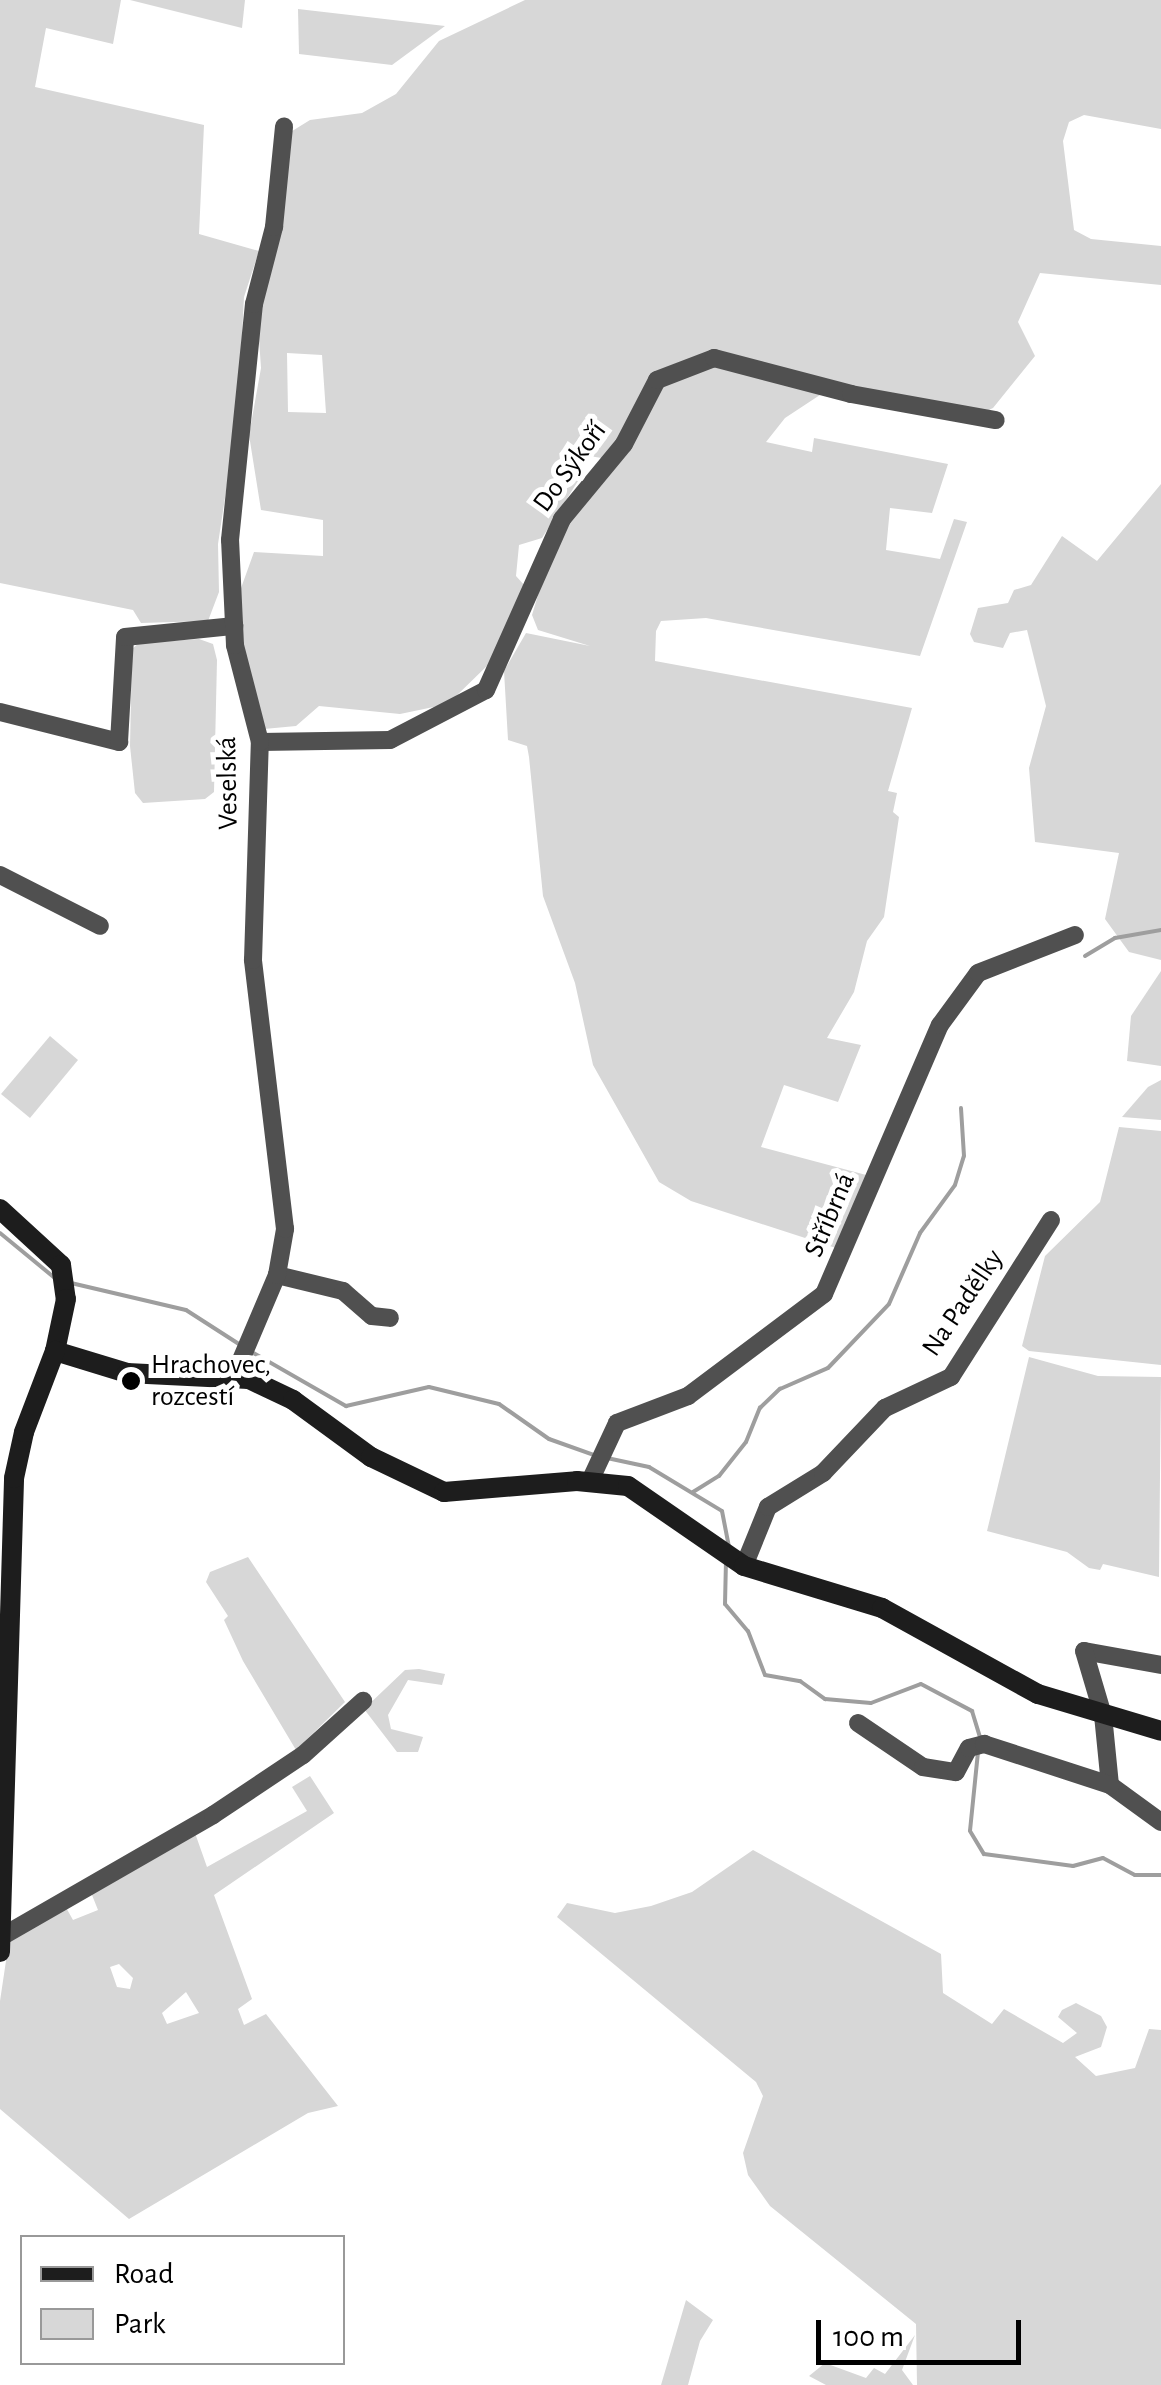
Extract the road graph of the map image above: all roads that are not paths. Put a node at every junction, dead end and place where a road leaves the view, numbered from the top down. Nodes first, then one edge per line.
1 (284, 126) dead end
2 (996, 420) dead end
3 (234, 626) junction
4 (0, 712) edge
5 (260, 742) junction
6 (0, 875) edge
7 (100, 926) dead end
8 (1075, 936) dead end
9 (0, 1209) edge
10 (1051, 1220) dead end
11 (277, 1276) junction
12 (390, 1318) dead end
13 (56, 1350) junction
14 (241, 1356) junction
15 (595, 1465) junction
16 (733, 1558) junction
17 (1161, 1664) edge
18 (363, 1700) dead end
19 (1102, 1715) junction
20 (858, 1723) dead end
21 (1161, 1731) edge
22 (1110, 1784) junction
23 (1161, 1822) edge
24 (1, 1944) edge

1 - 3 street, Veselská
2 - 5 street, Do Sýkoří
3 - 4 street
3 - 5 street, Veselská
5 - 11 street, Veselská
6 - 7 street
8 - 15 street, Stříbrná
9 - 13 street
10 - 16 street, Na Padělky
11 - 12 street
11 - 14 street, Veselská
13 - 14 street
13 - 24 street
14 - 15 street
15 - 16 street
16 - 19 street
17 - 19 street
18 - 24 street
19 - 21 street
19 - 22 street
20 - 22 street
22 - 23 street

